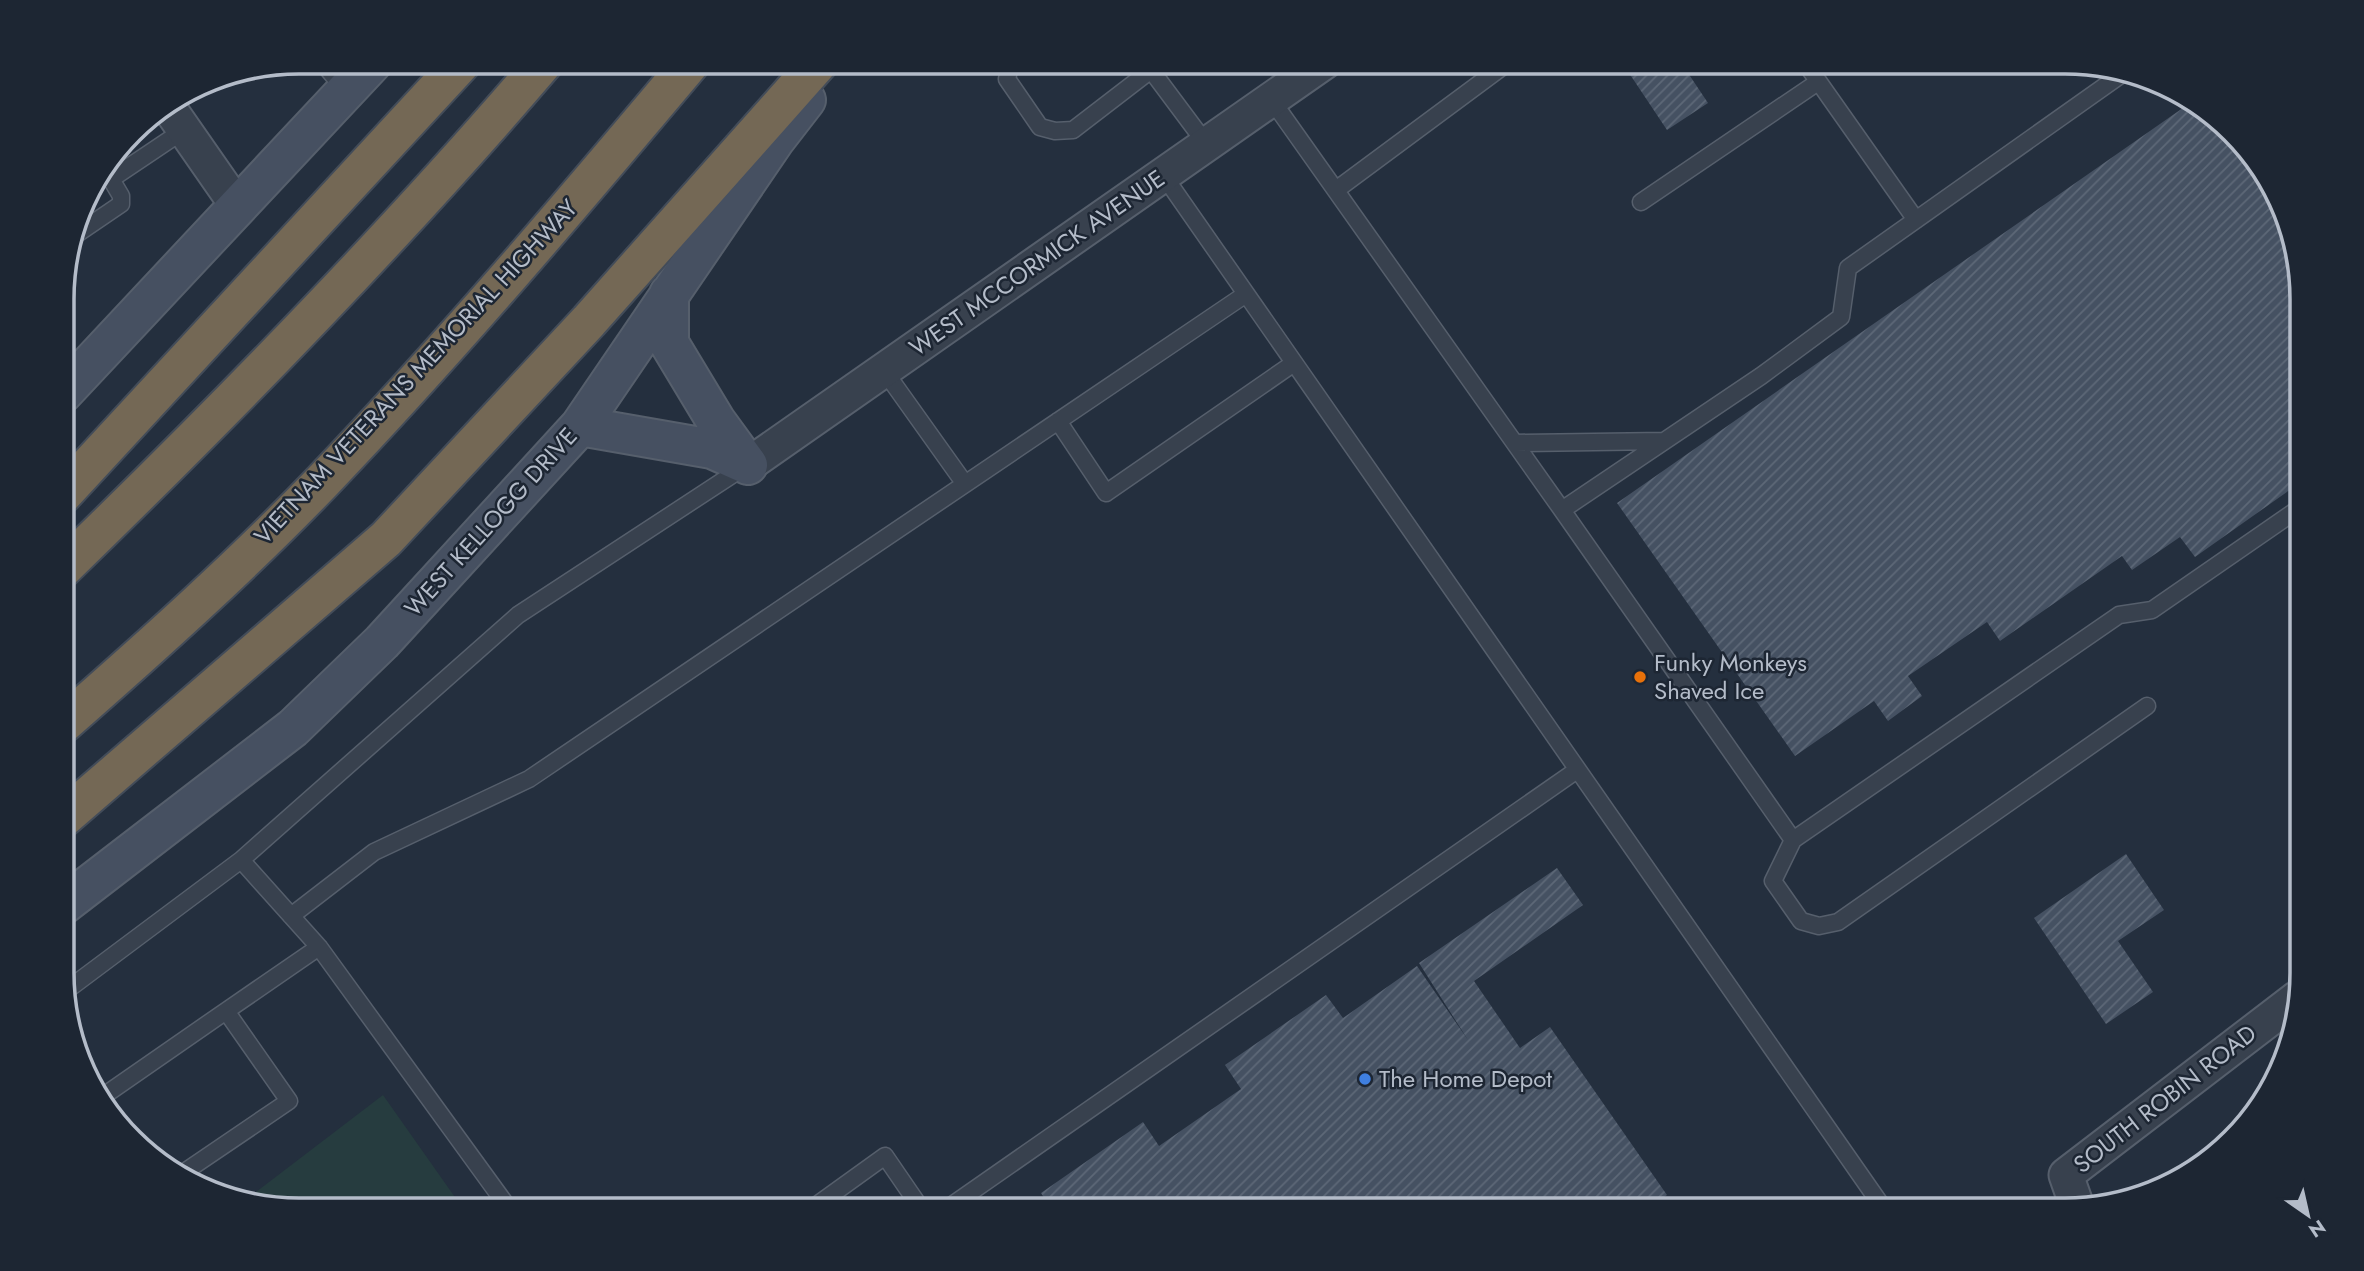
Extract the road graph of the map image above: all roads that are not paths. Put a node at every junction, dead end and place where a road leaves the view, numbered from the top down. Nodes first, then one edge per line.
1 (332, 74) edge
2 (362, 74) edge
3 (451, 74) edge
4 (534, 74) edge
5 (681, 74) edge
6 (808, 74) edge
7 (827, 74) edge
8 (1008, 74) edge
9 (1146, 74) edge
10 (1162, 74) edge
11 (1307, 74) edge
12 (1492, 74) edge
13 (1813, 74) edge
14 (2115, 79) edge
15 (1818, 82) junction
16 (346, 91) junction
17 (1271, 99) junction
18 (175, 118) edge
19 (1207, 145) junction
20 (116, 167) edge
21 (1164, 176) junction
22 (109, 177) edge
23 (1336, 190) junction
24 (1641, 202) dead end
25 (238, 208) junction
26 (1916, 220) junction
27 (85, 228) edge
28 (1246, 293) junction
29 (669, 295) junction
30 (1294, 363) junction
31 (883, 369) junction
32 (74, 381) edge
33 (1058, 421) junction
34 (579, 426) junction
35 (1664, 441) junction
36 (1516, 443) junction
37 (748, 465) junction
38 (74, 482) edge
39 (965, 484) junction
40 (1562, 510) junction
41 (2290, 515) edge
42 (74, 557) edge
43 (2147, 706) dead end
44 (74, 714) edge
45 (1577, 770) junction
46 (74, 808) edge
47 (1793, 840) junction
48 (241, 860) junction
49 (74, 897) edge
50 (291, 916) junction
51 (319, 947) junction
52 (74, 984) edge
53 (2288, 1005) edge
54 (226, 1011) junction
55 (109, 1092) edge
56 (189, 1169) edge
57 (1876, 1197) edge
58 (2074, 1197) edge
59 (501, 1198) edge
60 (827, 1198) edge
61 (914, 1198) edge
62 (963, 1198) edge

1 - 16 lane
2 - 16 main road
3 - 38 highway
4 - 42 highway
5 - 44 highway, VIETNAM VETERANS MEMORIAL HIGHWAY
6 - 46 highway
7 - 29 main road, WEST KELLOGG DRIVE
8 - 9 lane
10 - 19 lane
11 - 17 street, WEST MCCORMICK AVENUE
12 - 23 lane
13 - 15 lane
14 - 26 lane
15 - 24 lane
15 - 26 lane
16 - 25 main road
17 - 19 street, WEST MCCORMICK AVENUE
17 - 23 lane
18 - 20 lane
18 - 25 street
19 - 21 street, WEST MCCORMICK AVENUE
21 - 28 lane
21 - 31 street, WEST MCCORMICK AVENUE
22 - 27 lane
23 - 36 lane
25 - 32 main road
26 - 35 lane
28 - 30 lane
28 - 33 lane
29 - 34 main road, WEST KELLOGG DRIVE
29 - 37 main road
30 - 33 lane
30 - 45 lane
31 - 37 street, WEST MCCORMICK AVENUE
31 - 39 lane
33 - 39 lane
34 - 37 main road
34 - 49 main road, WEST KELLOGG DRIVE
35 - 36 lane
35 - 40 lane
36 - 40 lane
37 - 48 lane
39 - 50 lane
40 - 47 lane
41 - 47 lane
43 - 47 lane
45 - 57 lane
45 - 62 lane
48 - 50 lane
48 - 52 lane
50 - 51 lane
51 - 54 lane
51 - 59 lane
53 - 58 street, SOUTH ROBIN ROAD
54 - 55 lane
54 - 56 lane
60 - 61 lane

